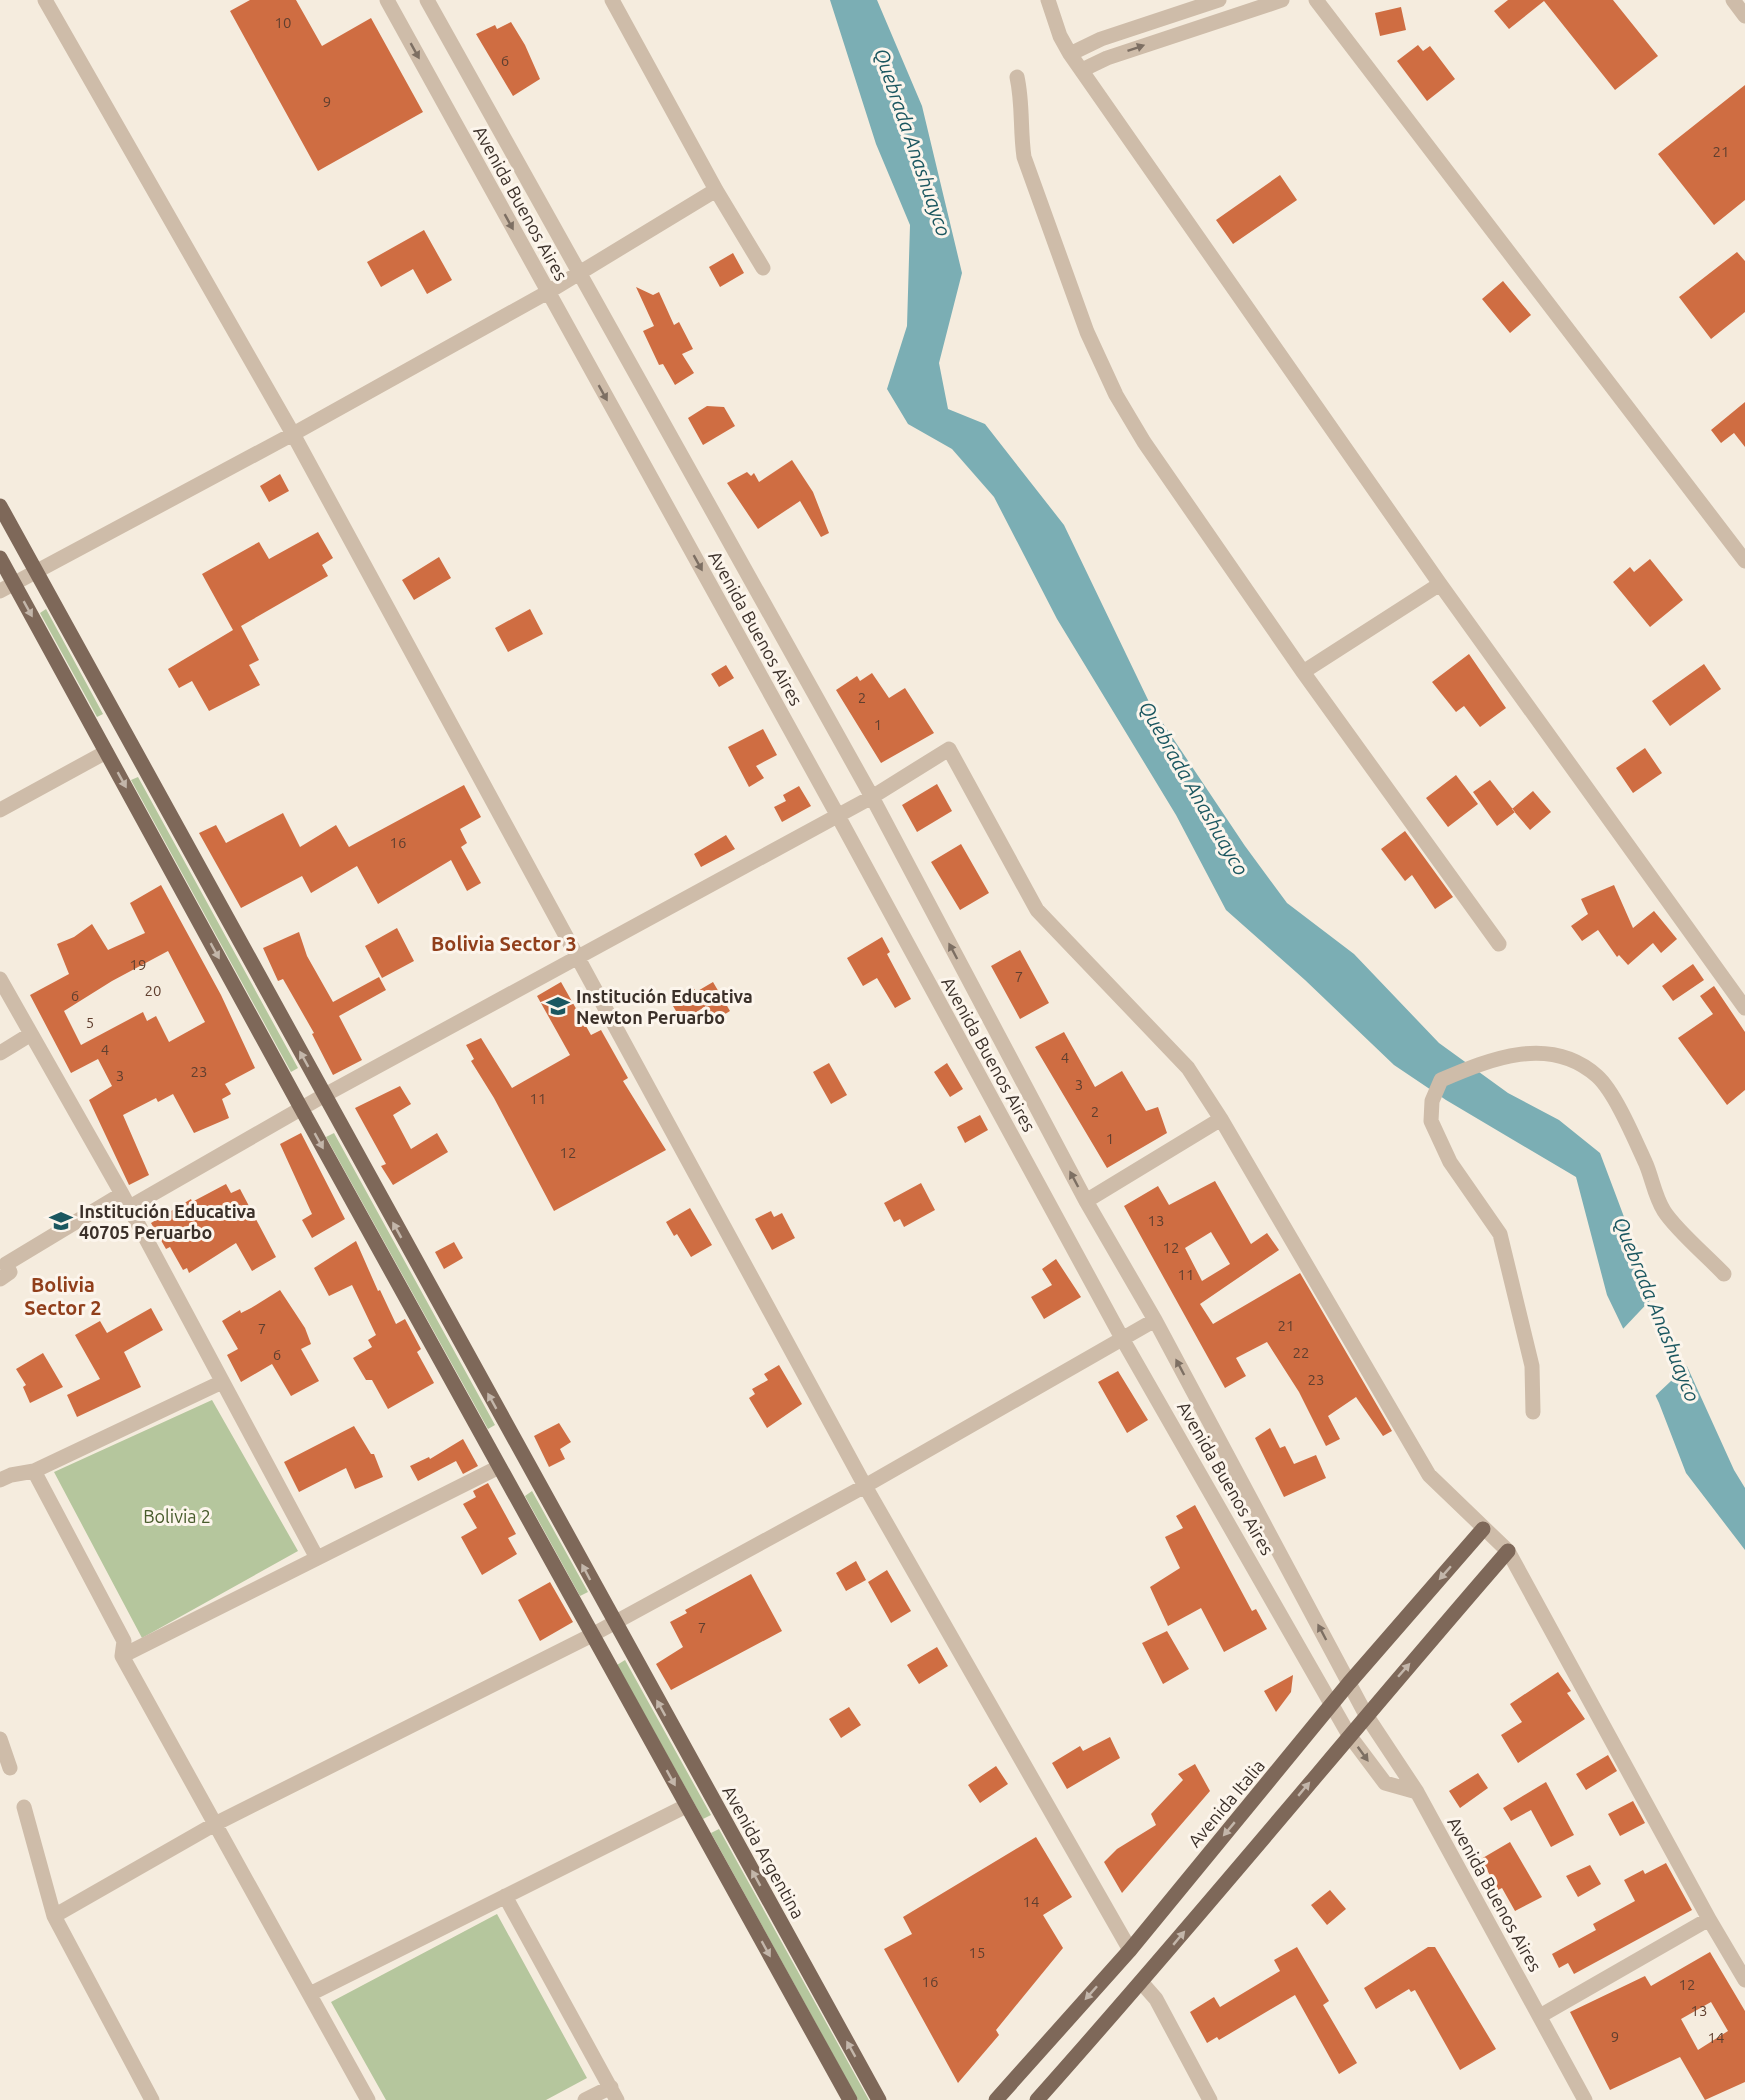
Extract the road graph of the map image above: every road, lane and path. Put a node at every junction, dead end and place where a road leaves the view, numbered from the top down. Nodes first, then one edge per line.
1 (45, 0) edge
2 (387, 0) edge
3 (427, 0) edge
4 (612, 0) edge
5 (1048, 0) edge
6 (1219, 0) edge
7 (1282, 0) edge
8 (1316, 0) edge
9 (1733, 0) edge
10 (1745, 16) edge
11 (1070, 54) junction
12 (1082, 70) junction
13 (1017, 77) dead end
14 (716, 190) junction
15 (763, 268) dead end
16 (581, 273) junction
17 (548, 292) junction
18 (293, 434) junction
19 (0, 507) edge
20 (0, 558) edge
21 (1745, 561) edge
22 (36, 572) junction
23 (14, 584) junction
24 (1440, 584) junction
25 (0, 591) edge
26 (1303, 672) junction
27 (106, 752) junction
28 (872, 797) junction
29 (0, 810) edge
30 (838, 816) junction
31 (1499, 944) dead end
32 (576, 959) junction
33 (0, 979) edge
34 (1745, 1008) edge
35 (31, 1034) junction
36 (0, 1053) edge
37 (323, 1096) junction
38 (301, 1108) junction
39 (1221, 1119) junction
40 (125, 1201) junction
41 (1086, 1201) junction
42 (3, 1257) edge
43 (1724, 1274) dead end
44 (0, 1279) edge
45 (1155, 1320) junction
46 (1123, 1340) junction
47 (222, 1382) junction
48 (1533, 1412) dead end
49 (499, 1467) junction
50 (34, 1472) junction
51 (0, 1480) edge
52 (865, 1486) junction
53 (1483, 1529) junction
54 (1508, 1551) junction
55 (318, 1558) junction
56 (614, 1623) junction
57 (592, 1635) junction
58 (122, 1656) junction
59 (1349, 1683) junction
60 (1334, 1703) junction
61 (1366, 1714) junction
62 (1349, 1735) junction
63 (0, 1739) edge
64 (10, 1768) dead end
65 (1416, 1792) junction
66 (686, 1806) junction
67 (24, 1807) dead end
68 (215, 1824) junction
69 (505, 1896) junction
70 (54, 1916) junction
71 (1709, 1919) junction
72 (1130, 1950) junction
73 (1745, 1980) edge
74 (1142, 1983) junction
75 (310, 1995) junction
76 (1540, 2016) junction
77 (614, 2094) edge
78 (152, 2100) edge
79 (368, 2100) edge
80 (585, 2100) edge
81 (850, 2100) edge
82 (879, 2100) edge
83 (996, 2100) edge
84 (1038, 2100) edge
85 (1210, 2100) edge
86 (1586, 2100) edge

1 - 18 street
2 -> 17 street, Avenida Buenos Aires
3 - 16 street, Avenida Buenos Aires
4 - 14 street
5 - 11 street
6 - 11 street
12 -> 7 street
8 - 21 street
9 - 10 street
11 - 12 street
12 - 24 street
13 - 26 street
14 - 15 street
14 - 16 street
16 - 17 street
16 - 28 street, Avenida Buenos Aires
17 - 18 street
17 -> 30 street, Avenida Buenos Aires
18 - 22 street
18 - 32 street
19 - 22 main road, Avenida Argentina
20 - 23 main road
22 - 23 street
37 -> 22 main road, Avenida Argentina
23 - 25 street
23 -> 27 main road
24 - 26 street
24 - 34 street
26 - 31 street
27 - 29 street
27 -> 38 main road
28 - 30 street
28 - 39 street
41 -> 28 street, Avenida Buenos Aires
30 - 32 street
30 - 46 street, Avenida Buenos Aires
32 - 37 street
32 - 52 street
33 - 35 street
35 - 36 street
35 - 40 street
37 - 38 street
56 -> 37 main road, Avenida Argentina
38 - 40 street
38 -> 49 main road
39 - 41 street
39 - 53 street
40 - 42 street
40 - 47 street
41 - 45 street, Avenida Buenos Aires
42 - 44 street
43 - 48 street
45 - 46 street
59 -> 45 street, Avenida Buenos Aires
46 - 52 street
46 - 60 street, Avenida Buenos Aires
47 - 50 street
47 - 55 street
49 - 55 street
49 - 57 main road
50 - 51 street
50 - 58 street
52 - 56 street
52 - 72 street
53 - 54 street
53 -> 59 main road, Avenida Italia
61 -> 54 main road
54 - 71 street
55 - 58 street
56 - 57 street
82 -> 56 main road, Avenida Argentina
57 -> 66 main road
57 - 68 street
58 - 68 street
59 - 60 main road, Avenida Italia
59 - 61 street, Avenida Buenos Aires
60 - 62 street, Avenida Buenos Aires
60 -> 72 main road, Avenida Italia
61 - 62 main road
61 - 65 street, Avenida Buenos Aires
62 -> 65 street, Avenida Buenos Aires
74 -> 62 main road
63 - 64 street
65 - 76 street, Avenida Buenos Aires
66 - 69 street
66 -> 81 main road
67 - 70 street
68 - 70 street
68 - 75 street
69 - 75 street
69 - 77 street
70 - 78 street
71 - 73 street
71 - 76 street
72 -> 83 main road, Avenida Italia
74 - 84 main road
74 - 85 street
75 - 79 street
76 - 86 street, Avenida Buenos Aires
77 - 80 street

